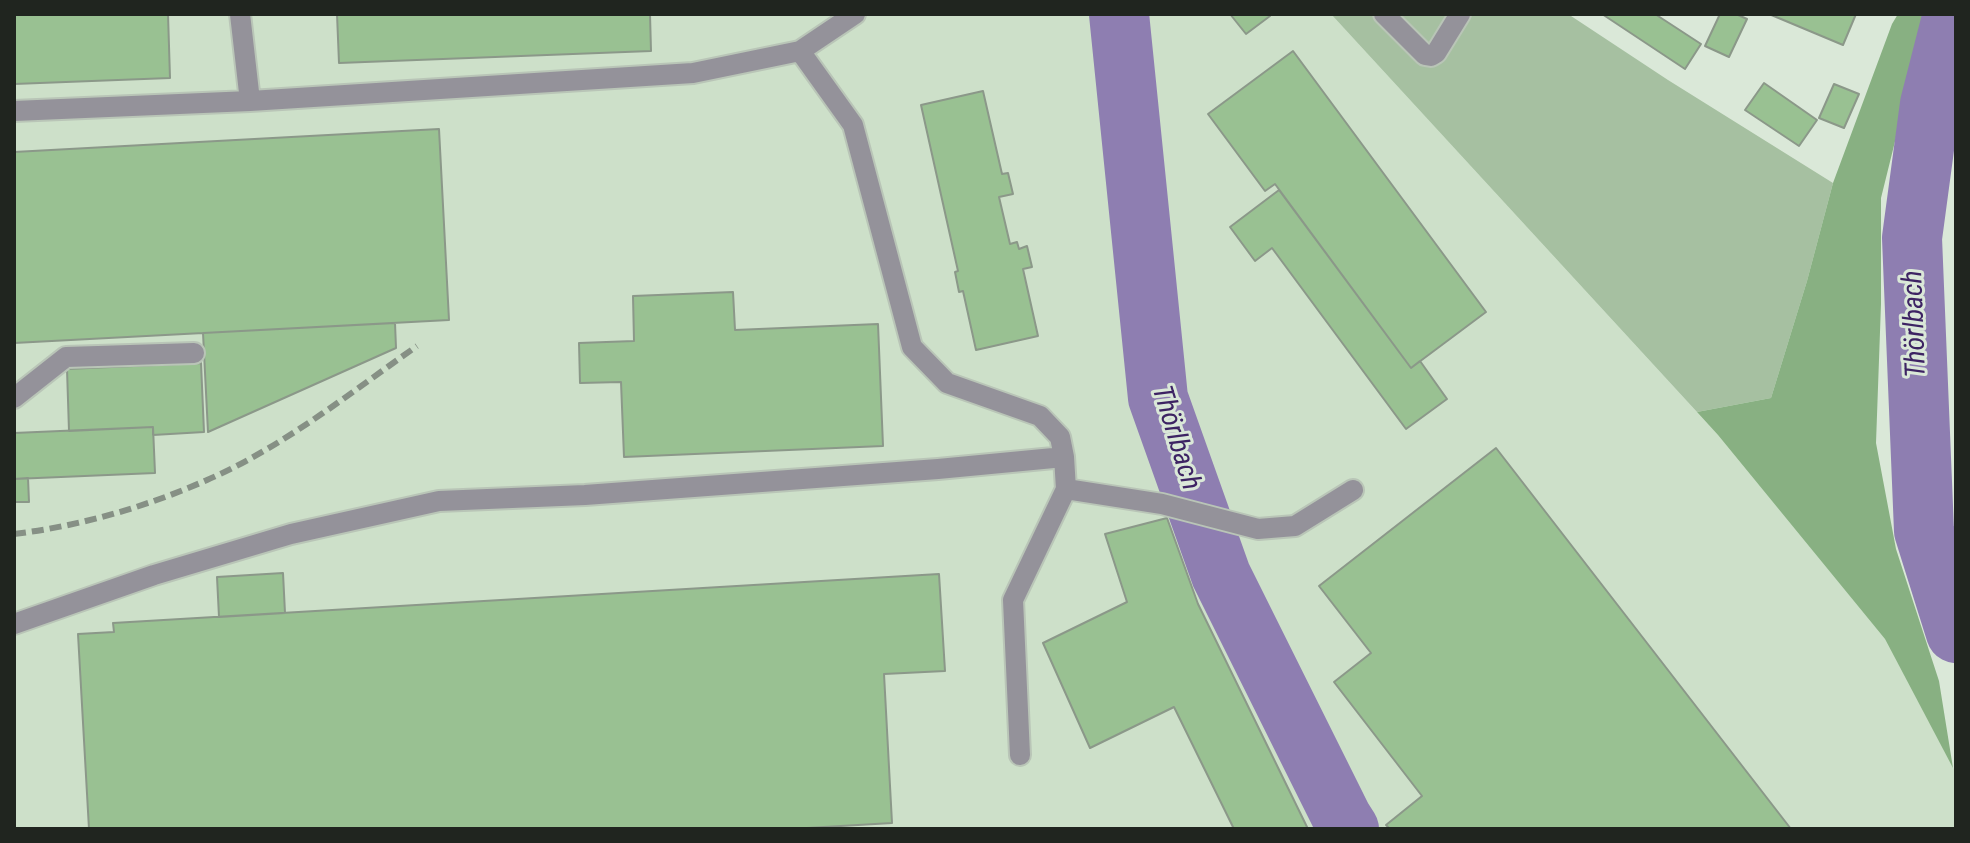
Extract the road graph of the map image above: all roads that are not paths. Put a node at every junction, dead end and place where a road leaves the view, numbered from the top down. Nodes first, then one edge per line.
1 (240, 14) edge
2 (855, 14) edge
3 (1384, 14) edge
4 (1460, 14) edge
5 (800, 51) junction
6 (250, 101) junction
7 (14, 111) edge
8 (194, 353) dead end
9 (14, 398) edge
10 (1064, 457) junction
11 (1066, 489) junction
12 (1353, 490) dead end
13 (14, 624) edge
14 (1020, 755) dead end

1 - 6 lane
2 - 5 lane
3 - 4 lane
5 - 6 lane
5 - 10 lane
6 - 7 lane
8 - 9 lane
10 - 11 lane
10 - 13 lane
11 - 12 lane
11 - 14 lane

